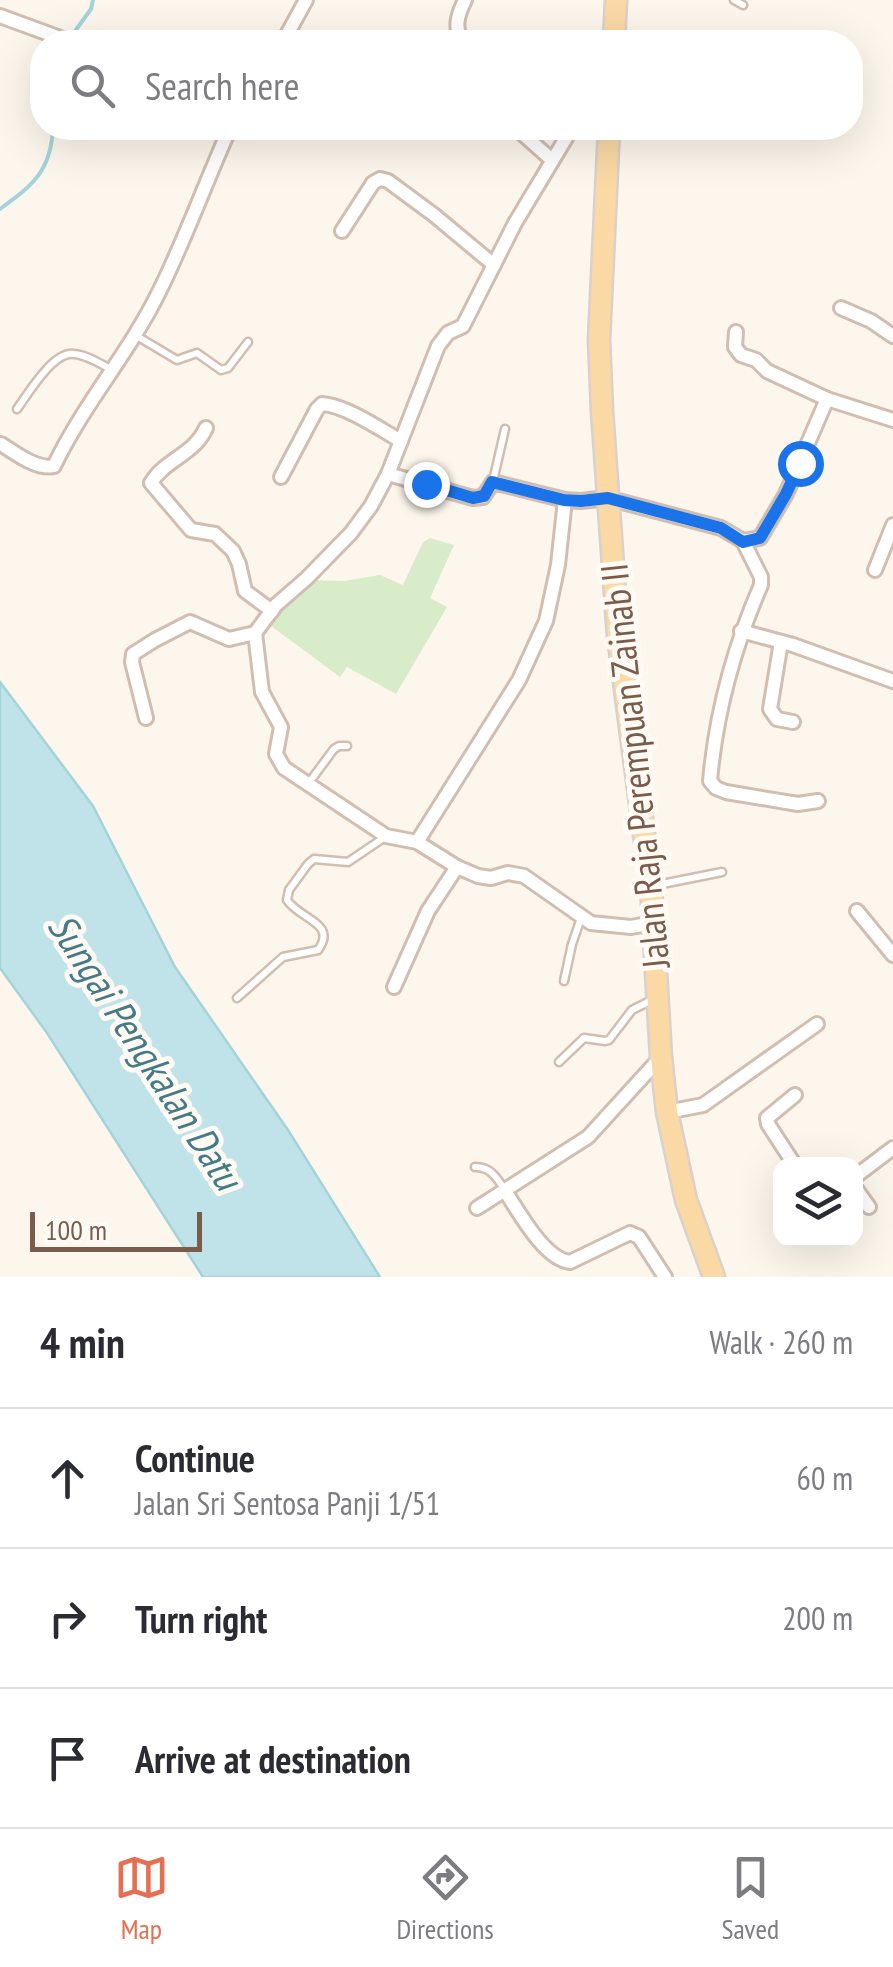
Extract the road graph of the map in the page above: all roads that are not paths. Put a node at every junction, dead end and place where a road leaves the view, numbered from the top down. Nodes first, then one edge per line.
1 (306, 0) edge
2 (466, 0) edge
3 (616, 0) edge
4 (734, 0) edge
5 (743, 5) dead end
6 (0, 16) edge
7 (39, 30) edge
8 (290, 30) edge
9 (459, 30) edge
10 (615, 30) edge
11 (225, 140) edge
12 (530, 140) edge
13 (564, 140) edge
14 (608, 140) edge
15 (552, 160) junction
16 (342, 230) dead end
17 (494, 265) junction
18 (841, 308) dead end
19 (736, 332) dead end
20 (134, 334) junction
21 (893, 336) edge
22 (248, 342) dead end
23 (113, 370) junction
24 (828, 400) junction
25 (17, 410) dead end
26 (893, 420) edge
27 (206, 428) dead end
28 (504, 429) dead end
29 (401, 440) junction
30 (1, 444) edge
31 (388, 474) junction
32 (281, 477) dead end
33 (492, 482) junction
34 (609, 498) junction
35 (564, 500) junction
36 (893, 525) edge
37 (743, 542) junction
38 (874, 570) dead end
39 (272, 611) junction
40 (285, 619) dead end
41 (741, 631) junction
42 (255, 633) junction
43 (781, 642) junction
44 (893, 681) edge
45 (146, 718) dead end
46 (793, 722) dead end
47 (347, 746) dead end
48 (308, 784) junction
49 (818, 801) dead end
50 (386, 836) junction
51 (417, 842) junction
52 (457, 867) junction
53 (722, 872) dead end
54 (651, 887) junction
55 (857, 911) dead end
56 (582, 917) junction
57 (653, 923) junction
58 (892, 953) edge
59 (564, 981) dead end
60 (394, 987) dead end
61 (657, 997) junction
62 (237, 998) dead end
63 (817, 1024) dead end
64 (661, 1057) junction
65 (559, 1062) dead end
66 (795, 1095) dead end
67 (667, 1112) junction
68 (893, 1148) edge
69 (789, 1157) edge
70 (474, 1167) dead end
71 (863, 1171) edge
72 (502, 1193) junction
73 (863, 1198) edge
74 (869, 1207) dead end
75 (477, 1208) dead end
76 (665, 1277) edge
77 (714, 1277) edge

1 - 8 street
2 - 9 street
3 - 10 main road
4 - 5 lane
6 - 7 street
11 - 20 street
12 - 15 street
13 - 15 street
14 - 34 main road, Jalan Raja Perempuan Zainab II
15 - 17 street
16 - 17 street
17 - 29 street
18 - 21 street
19 - 24 street
20 - 22 lane
20 - 23 street
23 - 25 lane
23 - 30 street
24 - 26 street
24 - 37 street
27 - 39 street
28 - 33 lane
29 - 31 street
29 - 32 street
31 - 33 street
31 - 39 street
33 - 35 street
34 - 35 street
34 - 37 street
34 - 54 main road, Jalan Raja Perempuan Zainab II
35 - 51 street
36 - 38 street
37 - 41 street
39 - 40 lane
39 - 42 street
41 - 43 street
41 - 49 street
42 - 45 street
42 - 48 street
43 - 44 street
43 - 46 street
47 - 48 lane
48 - 50 street
50 - 51 street
50 - 62 lane
51 - 52 street
52 - 56 street
52 - 60 street
53 - 54 lane
54 - 57 main road, Jalan Raja Perempuan Zainab II
55 - 58 street
56 - 57 street
56 - 59 lane
57 - 61 main road, Jalan Raja Perempuan Zainab II
61 - 64 main road, Jalan Raja Perempuan Zainab II
61 - 65 lane
63 - 67 street
64 - 67 main road, Jalan Raja Perempuan Zainab II
64 - 72 street
66 - 69 street
67 - 77 main road, Jalan Raja Perempuan Zainab II
68 - 71 street
70 - 72 lane
72 - 75 street
72 - 76 street
73 - 74 street

